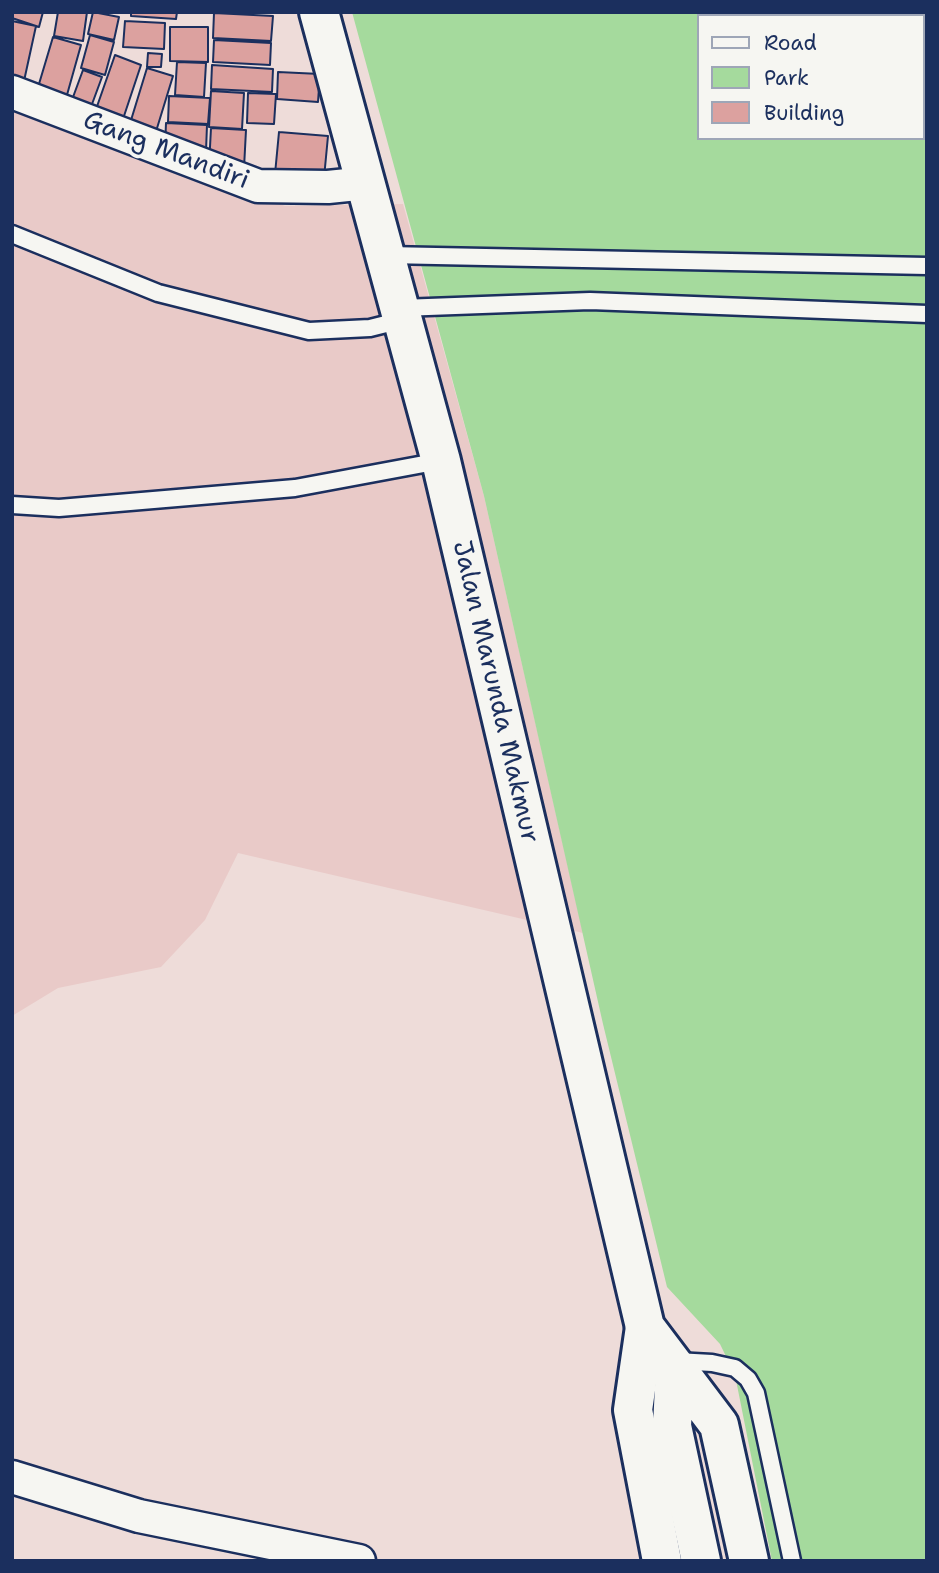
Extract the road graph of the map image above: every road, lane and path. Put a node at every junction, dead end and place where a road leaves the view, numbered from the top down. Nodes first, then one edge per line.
1 (319, 12) edge
2 (12, 92) edge
3 (366, 183) junction
4 (12, 234) edge
5 (387, 255) junction
6 (927, 266) edge
7 (403, 314) junction
8 (927, 314) edge
9 (441, 461) junction
10 (12, 505) edge
11 (645, 1327) junction
12 (672, 1364) junction
13 (12, 1477) edge
14 (359, 1561) edge
15 (662, 1561) edge
16 (701, 1561) edge
17 (749, 1561) edge
18 (792, 1561) edge

1 - 3 main road, Jalan Marunda Makmur
2 - 3 street, Gang Mandiri
3 - 5 main road, Jalan Marunda Makmur
4 - 7 lane
5 - 6 lane
5 - 7 main road, Jalan Marunda Makmur
7 - 8 lane
7 - 9 main road, Jalan Marunda Makmur
9 - 10 lane
9 - 11 main road, Jalan Marunda Makmur
11 - 12 main road, Jalan Marunda Makmur
11 - 15 main road
12 - 16 main road
12 - 17 main road, Jalan Marunda Makmur
12 - 18 lane
13 - 14 street

